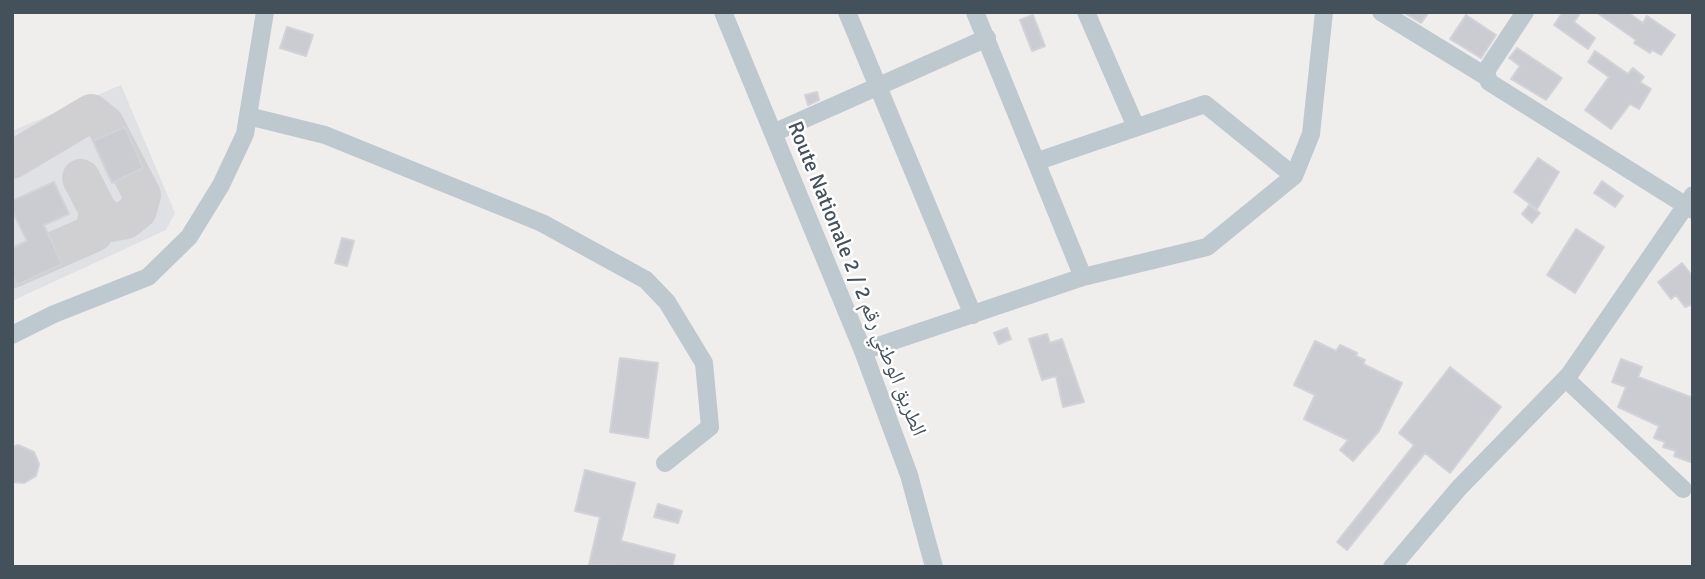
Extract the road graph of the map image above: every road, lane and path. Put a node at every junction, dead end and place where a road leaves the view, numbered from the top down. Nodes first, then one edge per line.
1 (265, 12) edge
2 (723, 12) edge
3 (847, 12) edge
4 (975, 12) edge
5 (1086, 12) edge
6 (1324, 12) edge
7 (1381, 12) edge
8 (1525, 12) edge
9 (987, 38) junction
10 (1486, 77) junction
11 (878, 84) junction
12 (248, 116) junction
13 (1136, 127) junction
14 (773, 133) junction
15 (1038, 161) junction
16 (1294, 176) junction
17 (1691, 204) edge
18 (1083, 277) junction
19 (973, 315) junction
20 (12, 335) edge
21 (863, 351) junction
22 (1566, 379) junction
23 (665, 463) dead end
24 (1683, 489) dead end
25 (934, 567) edge
26 (1392, 567) edge

1 - 12 street
2 - 14 street, Route Nationale 2 / الطريق الوطني رقم 2
3 - 11 street
4 - 9 street
5 - 13 street
6 - 16 street
7 - 10 street
8 - 10 street
9 - 11 street
9 - 15 street
10 - 17 street
11 - 14 street
11 - 19 street
12 - 20 street
12 - 23 street
13 - 15 street
13 - 16 street
14 - 21 street, Route Nationale 2 / الطريق الوطني رقم 2
15 - 18 street
16 - 18 street
17 - 22 street
18 - 19 street
19 - 21 street
21 - 25 street, Route Nationale 2 / الطريق الوطني رقم 2
22 - 24 street
22 - 26 street

